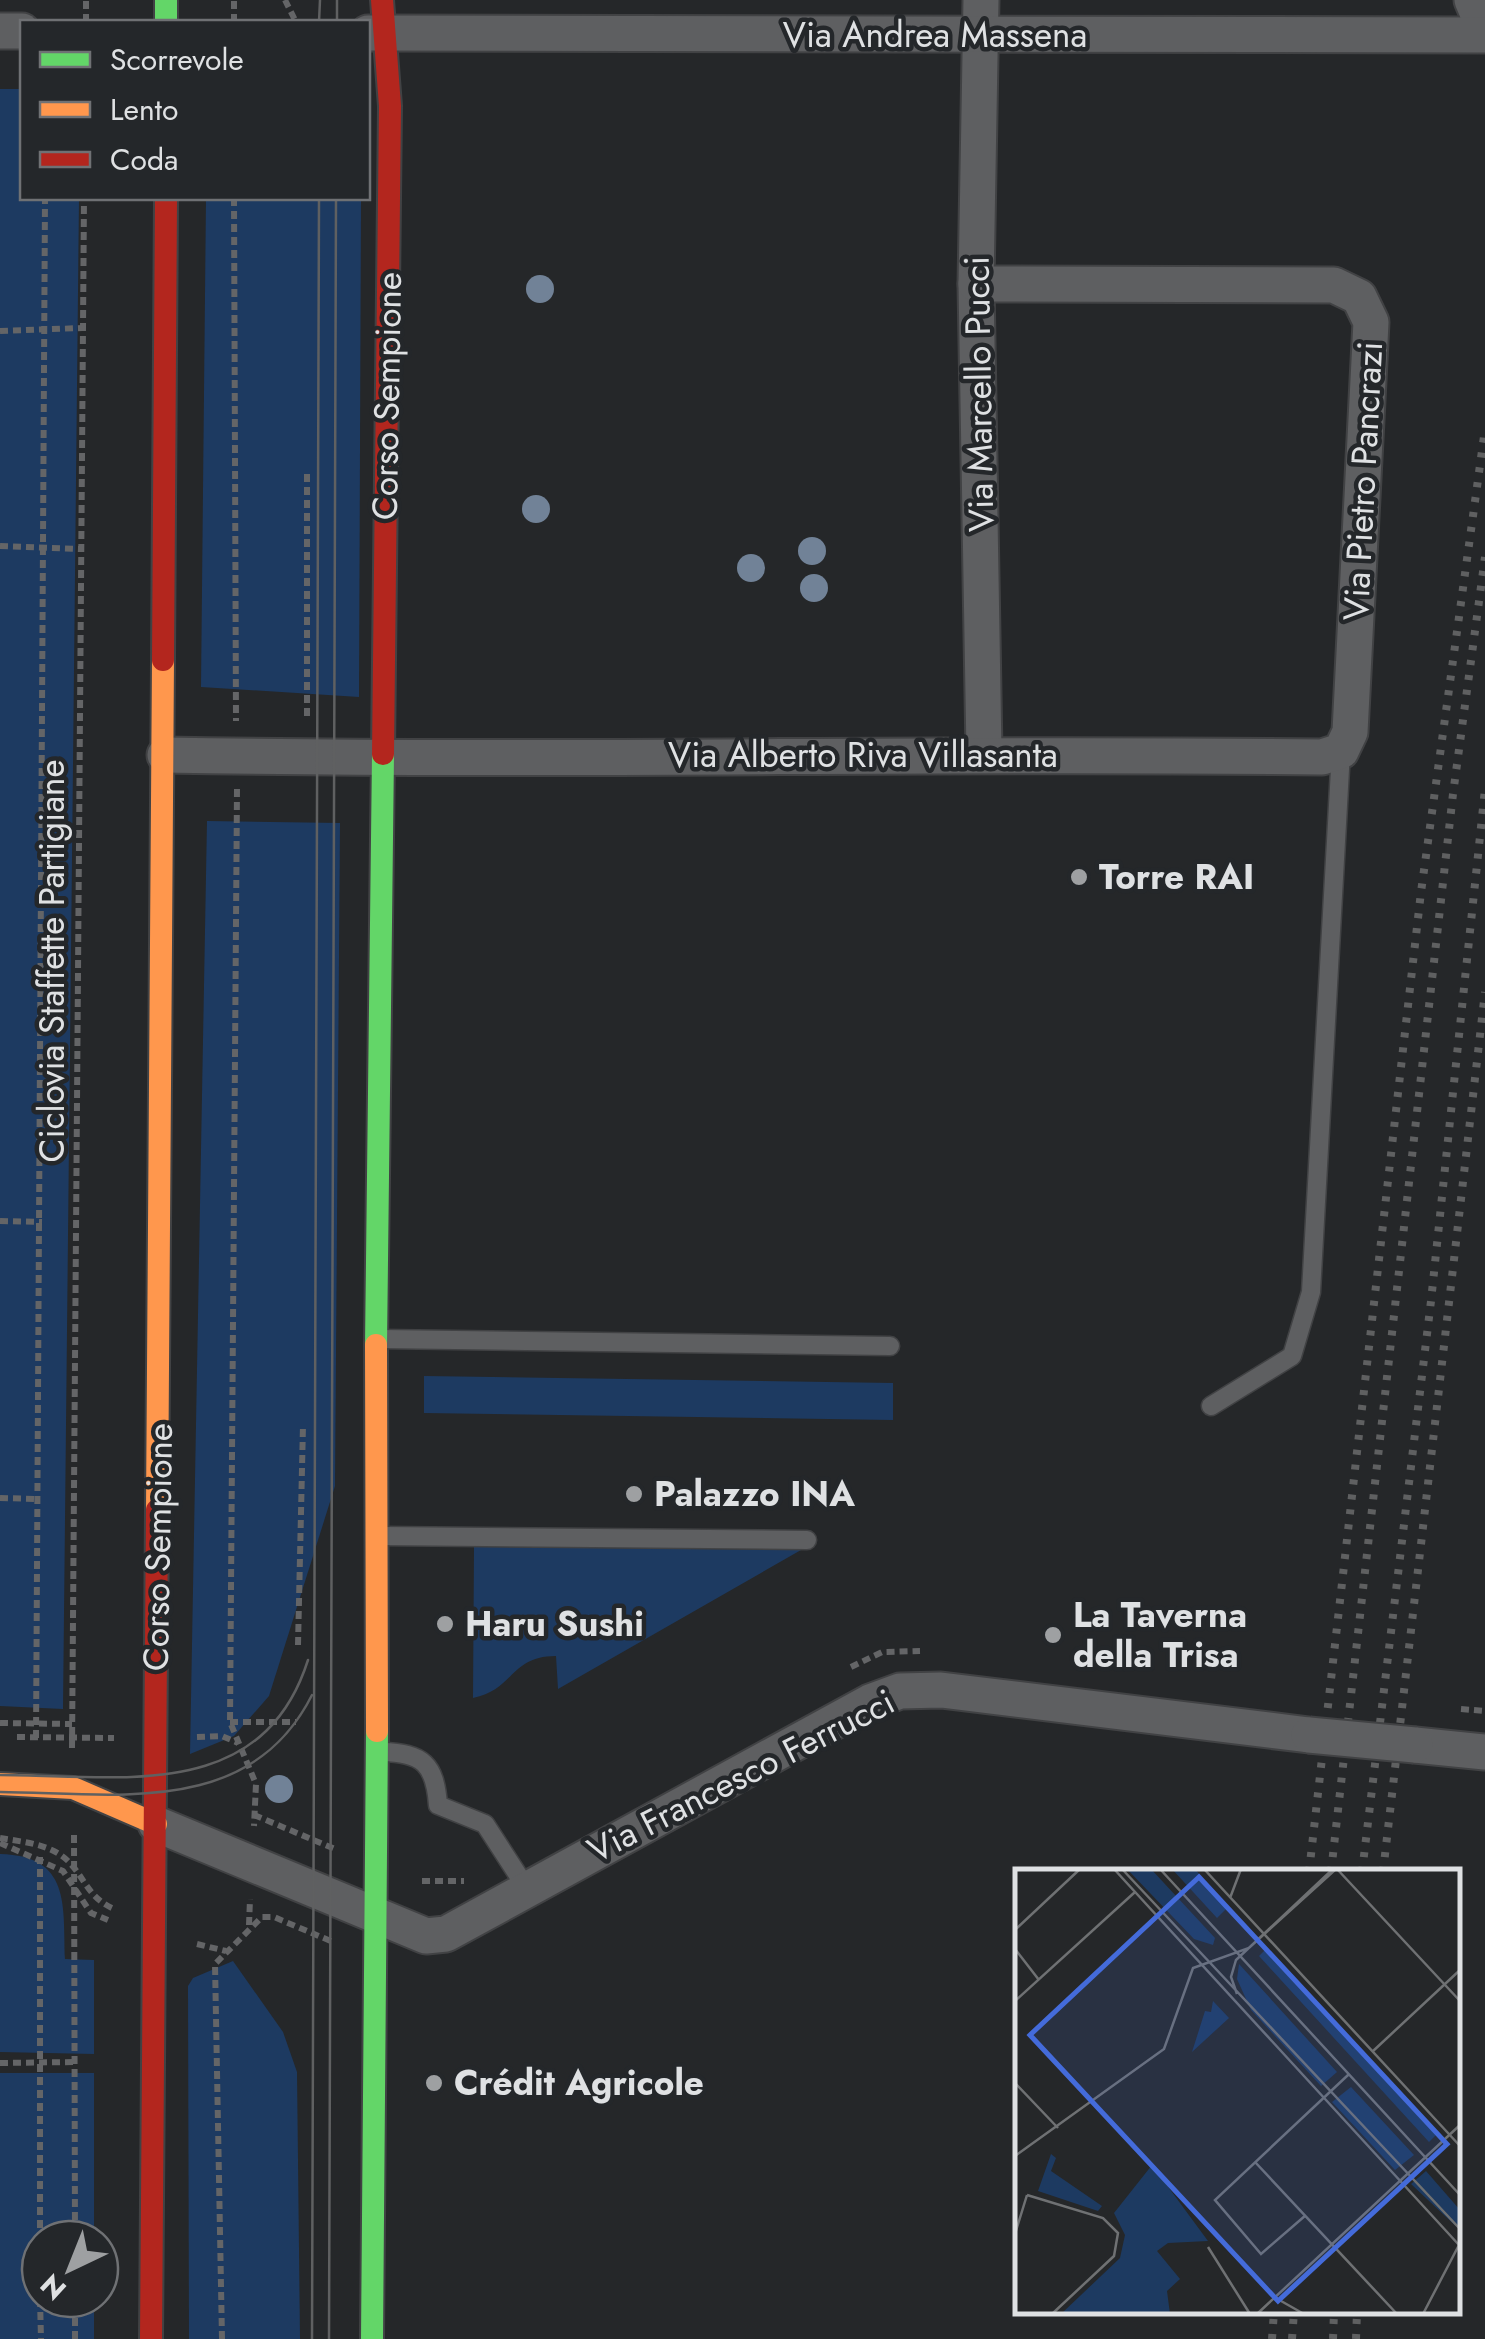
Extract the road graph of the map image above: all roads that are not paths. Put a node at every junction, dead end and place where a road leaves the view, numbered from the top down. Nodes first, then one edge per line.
1 (981, 0) edge
2 (1472, 0) edge
3 (378, 22) edge
4 (1485, 34) edge
5 (982, 36) junction
6 (166, 200) edge
7 (976, 284) junction
8 (984, 752) junction
9 (1341, 752) junction
10 (165, 754) junction
11 (384, 758) junction
12 (376, 1338) junction
13 (890, 1346) dead end
14 (1212, 1406) dead end
15 (376, 1536) junction
16 (807, 1540) dead end
17 (377, 1752) junction
18 (1485, 1752) edge
19 (0, 1784) edge
20 (156, 1824) junction
21 (527, 1889) junction
22 (378, 1918) junction
23 (151, 2339) edge
24 (372, 2339) edge

1 - 5 street, Via Marcello Pucci
2 - 4 street
3 - 5 street, Via Andrea Massena
3 - 11 street, Corso Sempione
4 - 5 street, Via Andrea Massena
5 - 7 street, Via Marcello Pucci
6 - 10 street, Corso Sempione
7 - 8 street, Via Marcello Pucci
7 - 9 street, Via Pietro Pancrazi
8 - 9 street, Via Alberto Riva Villasanta
8 - 11 street, Via Alberto Riva Villasanta
9 - 14 lane
10 - 11 street
10 - 20 street, Corso Sempione
11 - 12 street, Corso Sempione
12 - 13 lane
12 - 15 street, Corso Sempione
15 - 16 lane
15 - 17 street, Corso Sempione
17 - 21 lane
17 - 22 street, Corso Sempione
18 - 21 street, Via Francesco Ferrucci, bridge
19 - 20 street
20 - 22 street, Via Francesco Ferrucci
20 - 23 street, Corso Sempione
21 - 22 street, Via Francesco Ferrucci
22 - 24 street, Corso Sempione

